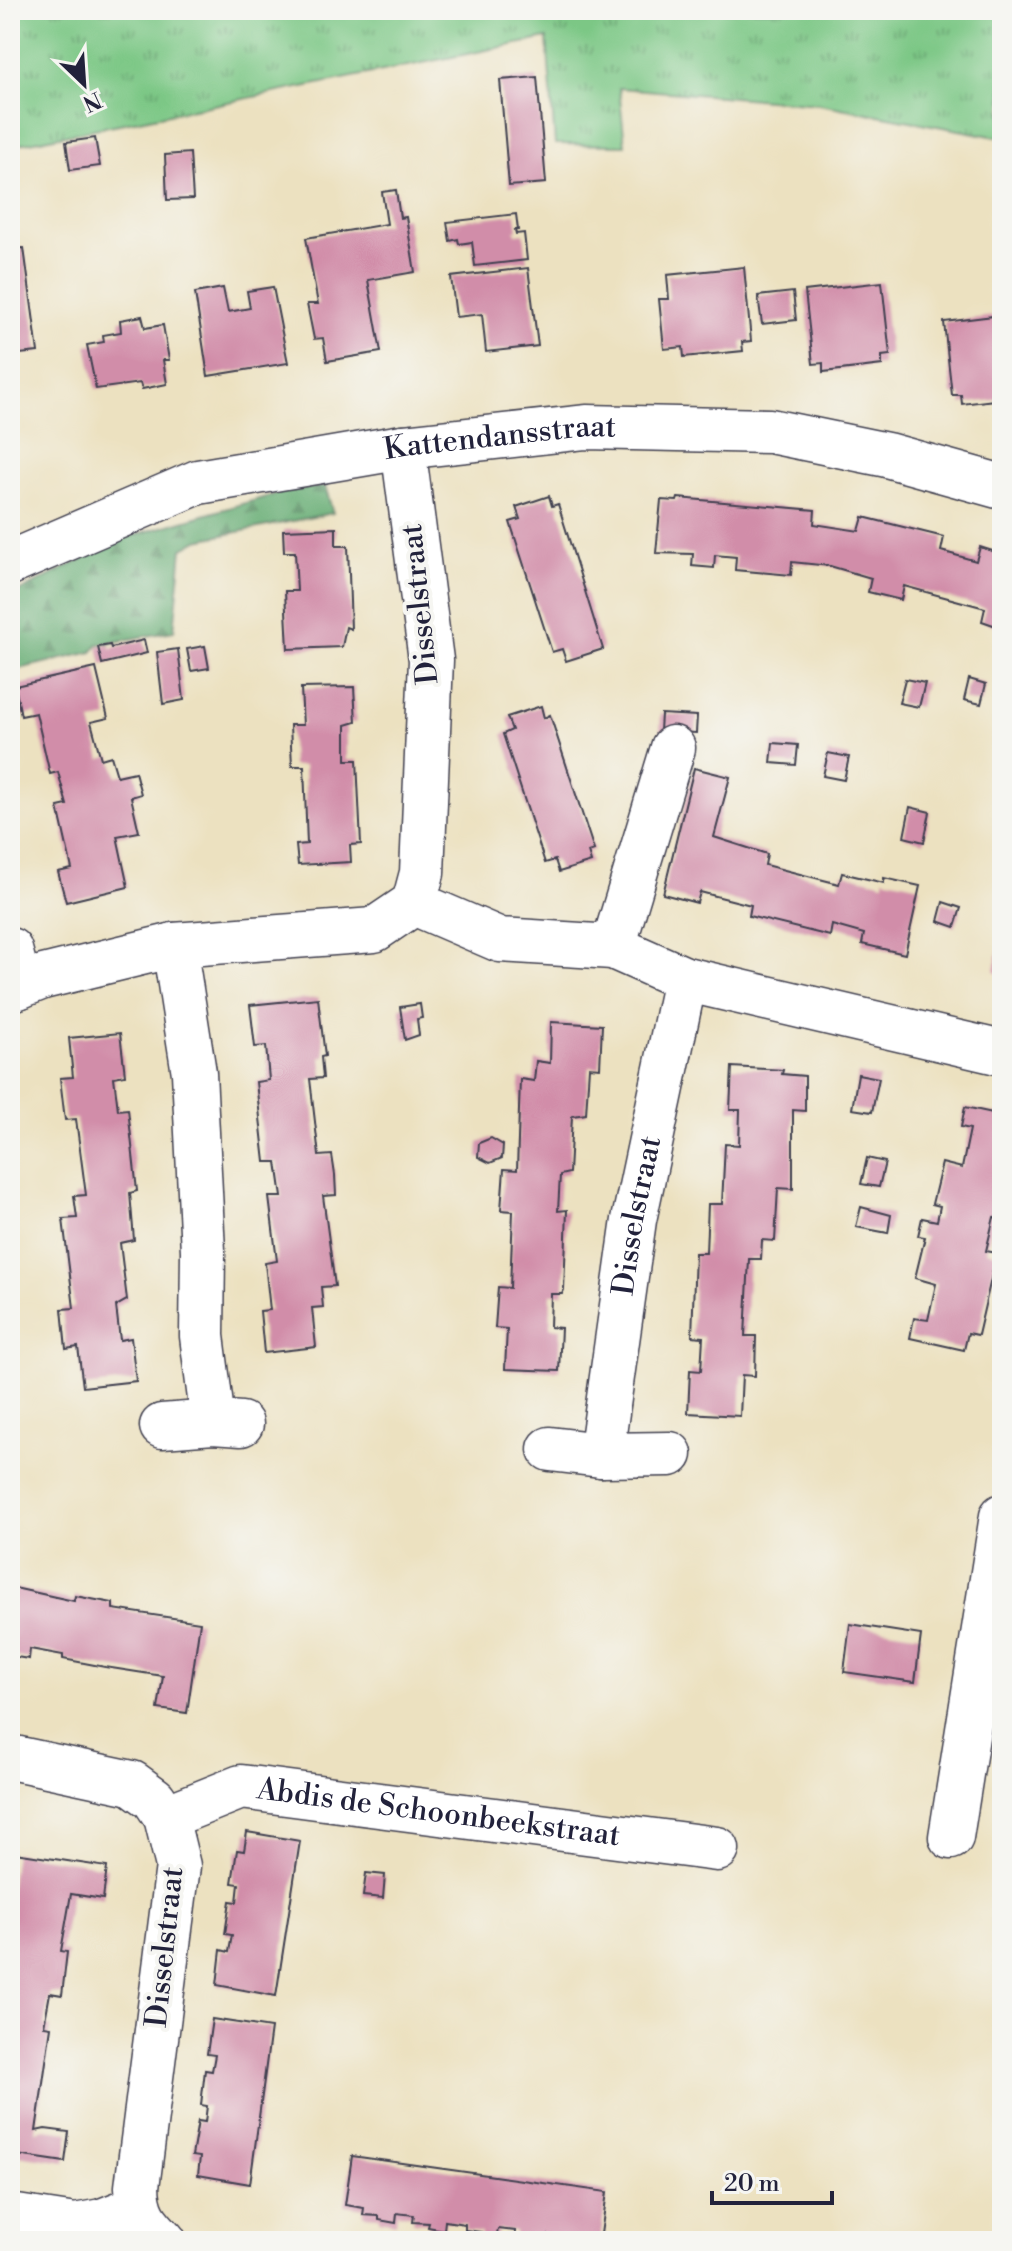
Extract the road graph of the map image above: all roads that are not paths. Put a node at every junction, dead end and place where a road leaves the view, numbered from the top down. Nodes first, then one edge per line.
1 (403, 447) junction
2 (1002, 487) edge
3 (10, 563) edge
4 (673, 748) dead end
5 (414, 903) junction
6 (174, 945) junction
7 (613, 947) junction
8 (13, 975) edge
9 (685, 979) junction
10 (1002, 1053) edge
11 (162, 1426) dead end
12 (550, 1449) dead end
13 (670, 1454) dead end
14 (601, 1455) junction
15 (1002, 1516) edge
16 (10, 1757) edge
17 (166, 1817) junction
18 (951, 1837) dead end
19 (717, 1849) dead end
20 (138, 2207) junction
21 (10, 2216) edge
22 (164, 2241) edge

1 - 2 street, Kattendansstraat
1 - 3 street, Kattendansstraat
1 - 5 street, Disselstraat
4 - 7 street
5 - 6 street
5 - 7 street
6 - 8 street
6 - 11 street
7 - 9 street
9 - 10 street
9 - 14 street, Disselstraat
12 - 14 street
13 - 14 street
15 - 18 street
16 - 17 street, Disselstraat
17 - 19 street, Abdis de Schoonbeekstraat
17 - 20 street, Disselstraat
20 - 21 street
20 - 22 street

